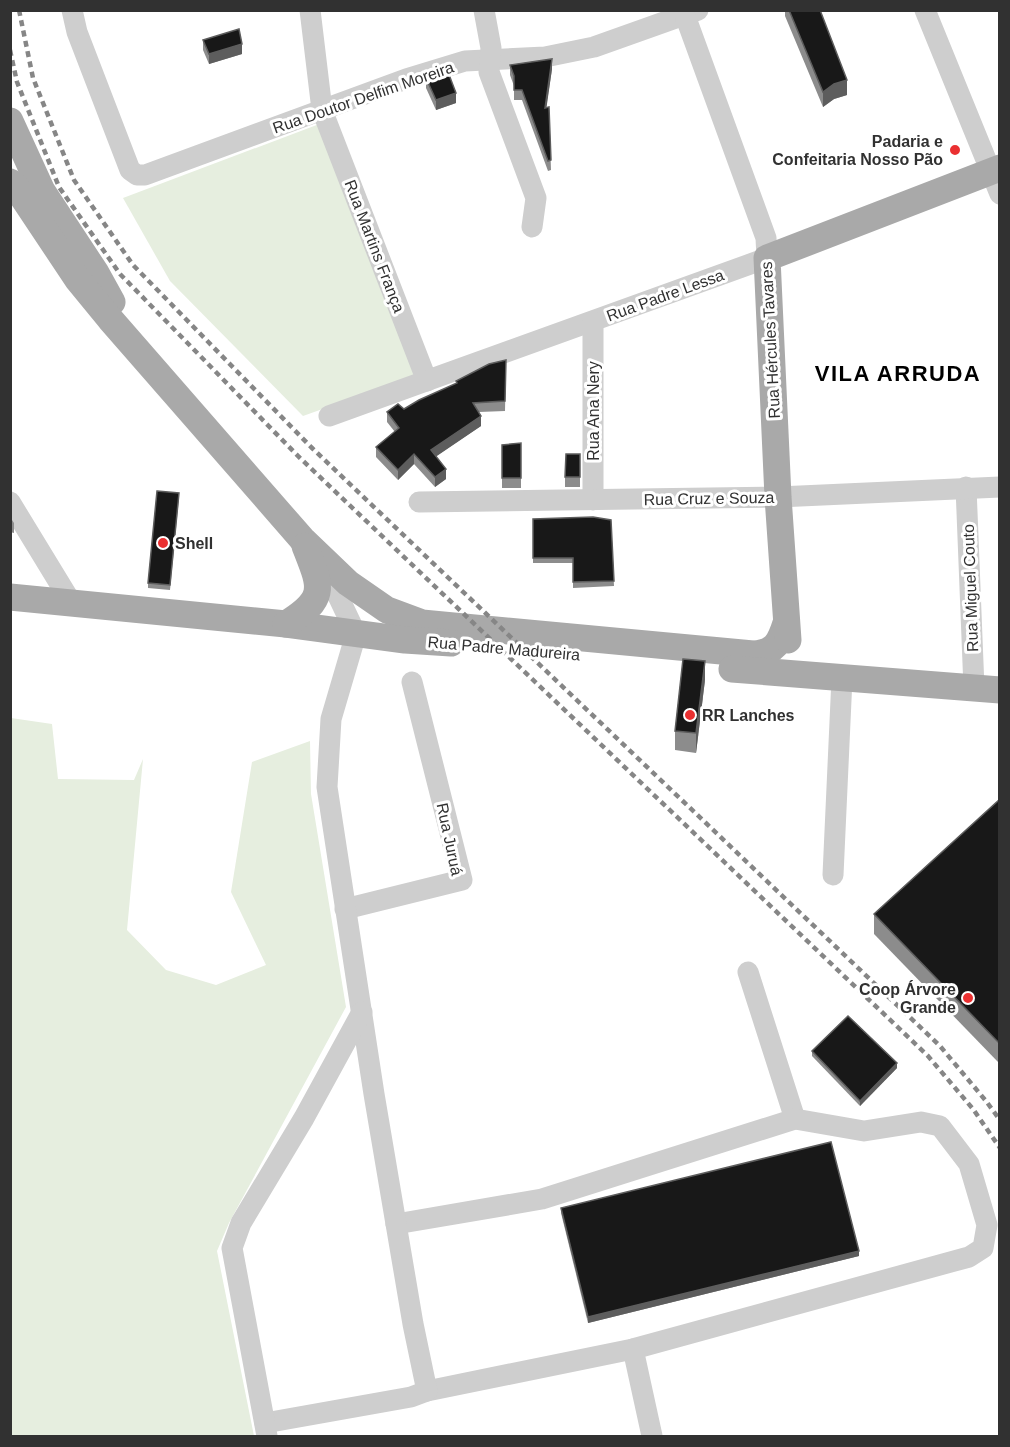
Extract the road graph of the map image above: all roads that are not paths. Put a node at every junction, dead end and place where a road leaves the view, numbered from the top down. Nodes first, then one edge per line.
1 (72, 10) edge
2 (310, 10) edge
3 (484, 10) edge
4 (926, 10) edge
5 (688, 12) edge
6 (489, 59) junction
7 (322, 110) junction
8 (10, 121) edge
9 (996, 178) edge
10 (10, 182) edge
11 (532, 227) dead end
12 (767, 258) junction
13 (593, 322) junction
14 (134, 345) junction
15 (427, 381) junction
16 (329, 416) dead end
17 (999, 487) edge
18 (966, 488) junction
19 (778, 497) junction
20 (593, 500) junction
21 (10, 502) edge
22 (419, 502) dead end
23 (302, 539) junction
24 (10, 597) edge
25 (71, 602) junction
26 (786, 623) junction
27 (286, 624) junction
28 (356, 634) junction
29 (810, 676) junction
30 (842, 678) junction
31 (412, 682) dead end
32 (987, 689) edge
33 (833, 875) dead end
34 (345, 909) junction
35 (748, 972) dead end
36 (362, 1012) junction
37 (795, 1119) junction
38 (396, 1224) junction
39 (633, 1348) junction
40 (427, 1391) junction
41 (266, 1430) edge
42 (652, 1437) edge

1 - 7 street, Rua Doutor Delfim Moreira
2 - 7 street, Rua Martins França
3 - 6 street
4 - 9 street
5 - 6 street, Rua Doutor Delfim Moreira
5 - 12 street, Rua Hércules Tavares
6 - 7 street, Rua Doutor Delfim Moreira
6 - 11 street
7 - 15 street, Rua Martins França
8 - 14 main road
9 - 12 main road, Rua Padre Lessa
10 - 14 main road
12 - 13 street, Rua Padre Lessa
12 - 19 main road, Rua Hércules Tavares
13 - 15 street, Rua Padre Lessa
13 - 20 street, Rua Ana Nery
14 - 23 main road
15 - 16 street, Rua Padre Lessa
17 - 18 street, Rua Cruz e Souza
18 - 19 street, Rua Cruz e Souza
18 - 32 street, Rua Miguel Couto
19 - 20 street, Rua Cruz e Souza
19 - 26 main road, Rua Hércules Tavares
20 - 22 street, Rua Cruz e Souza
21 - 25 street
23 - 26 main road, Rua Padre Madureira
23 - 27 main road
23 - 28 street
24 - 25 main road, Rua Padre Madureira
25 - 27 main road, Rua Padre Madureira
26 - 29 main road, Rua Hércules Tavares
27 - 28 main road, Rua Padre Madureira
28 - 29 main road, Rua Padre Madureira
28 - 34 street
29 - 30 main road, Rua Padre Madureira
30 - 32 main road, Rua Padre Madureira
30 - 33 street
31 - 34 street, Rua Juruá
34 - 36 street
35 - 37 street
36 - 38 street
36 - 41 street
37 - 38 street
37 - 39 street
38 - 40 street
39 - 40 street
39 - 42 street
40 - 41 street

